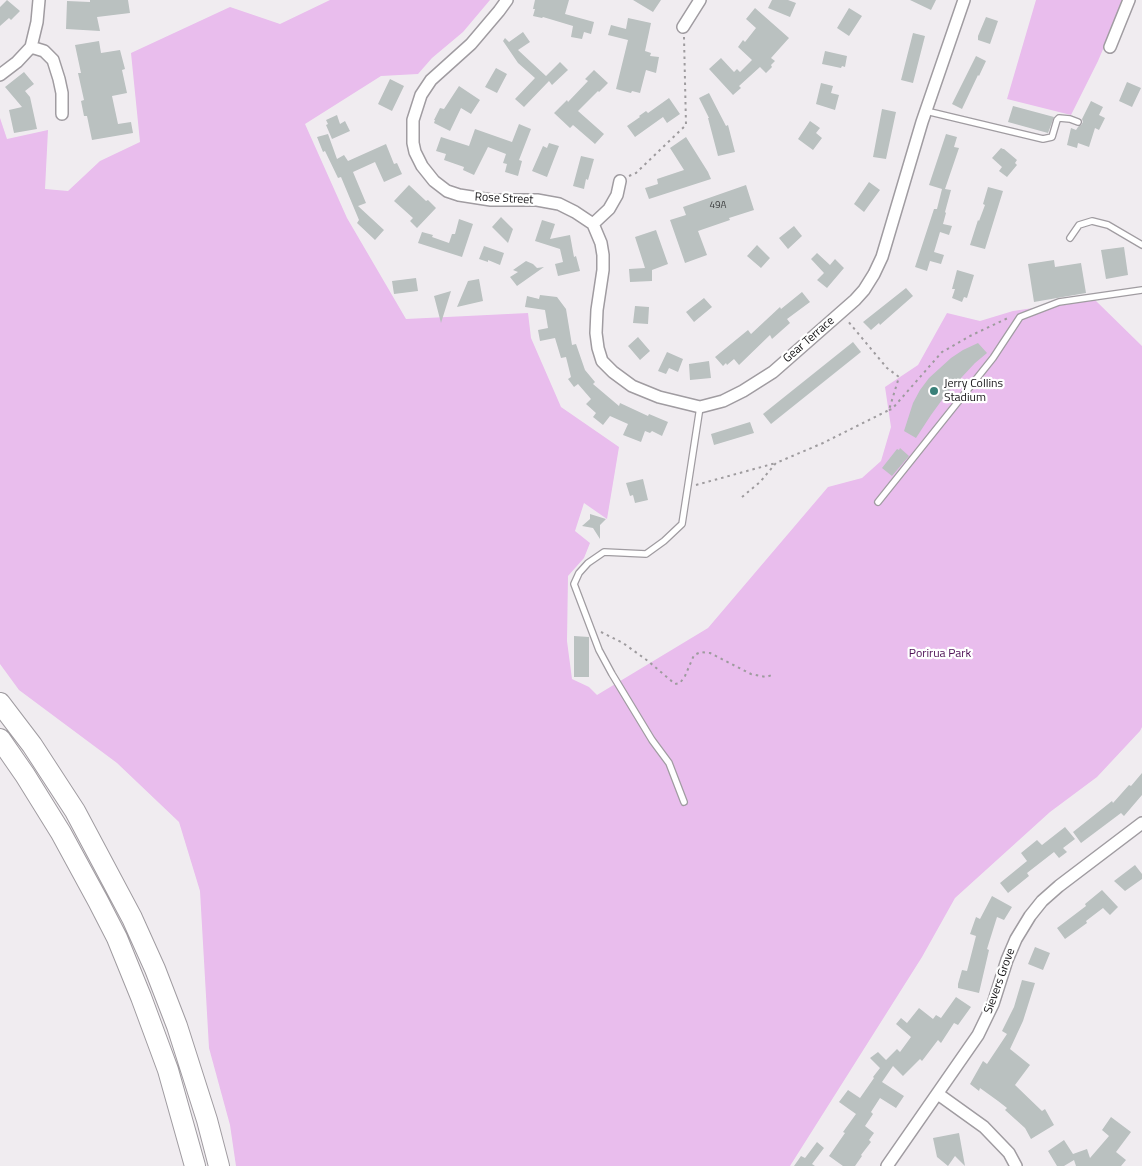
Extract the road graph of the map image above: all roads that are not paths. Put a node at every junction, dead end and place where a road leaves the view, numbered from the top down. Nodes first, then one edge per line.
1 (39, 0) edge
2 (507, 0) edge
3 (700, 0) edge
4 (964, 0) edge
5 (1129, 0) edge
6 (683, 27) road end
7 (31, 47) junction
8 (1110, 47) dead end
9 (0, 75) edge
10 (926, 111) junction
11 (62, 114) dead end
12 (1078, 122) dead end
13 (620, 181) road end
14 (593, 224) junction
15 (1070, 238) dead end
16 (1142, 245) edge
17 (1142, 290) edge
18 (700, 407) junction
19 (878, 502) dead end
20 (0, 703) edge
21 (0, 739) edge
22 (684, 802) dead end
23 (1142, 823) edge
24 (938, 1094) junction
25 (195, 1166) edge
26 (218, 1166) edge
27 (887, 1166) edge
28 (1016, 1166) edge

1 - 7 street
2 - 14 street, Rose Street
3 - 6 street
4 - 10 street, Gear Terrace
5 - 8 street
7 - 9 street
7 - 11 street
10 - 12 lane
10 - 18 street, Gear Terrace
13 - 14 street
14 - 18 street, Gear Terrace
15 - 16 lane
17 - 19 lane
18 - 22 lane
20 - 26 highway
21 - 25 highway
23 - 24 street, Sievers Grove
24 - 27 street, Sievers Grove
24 - 28 street

